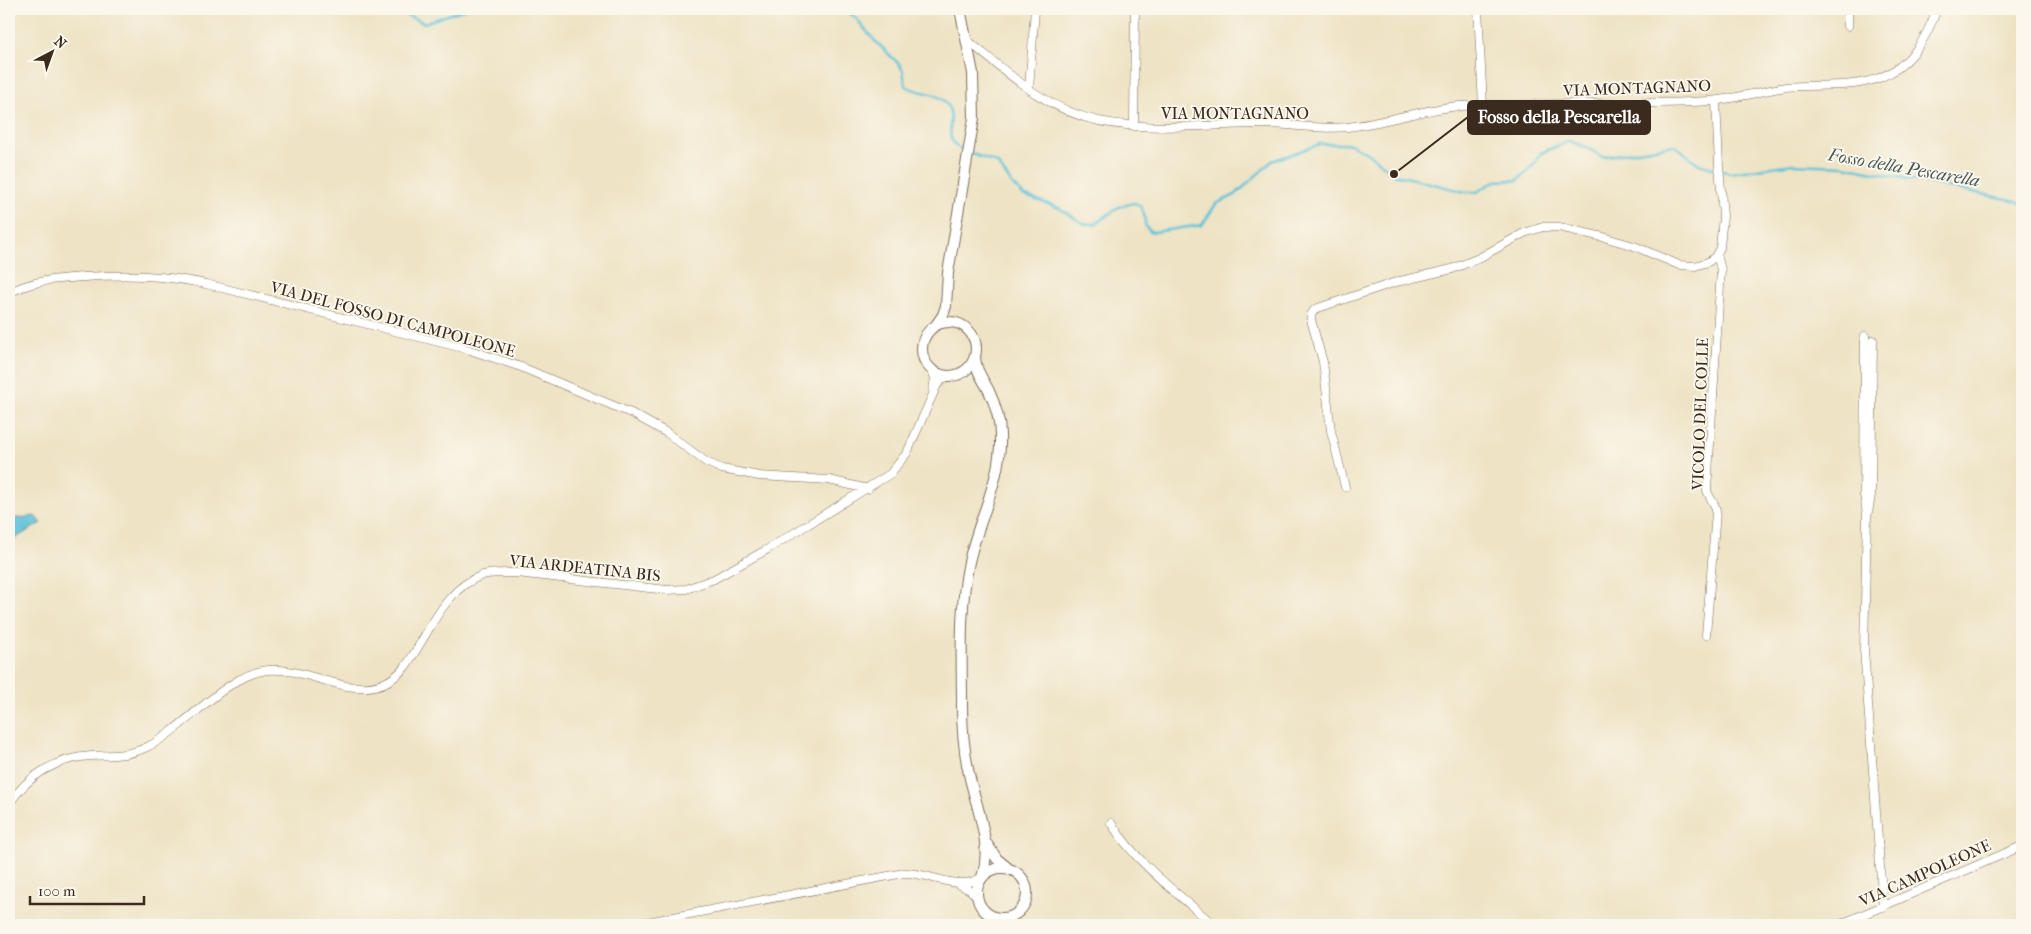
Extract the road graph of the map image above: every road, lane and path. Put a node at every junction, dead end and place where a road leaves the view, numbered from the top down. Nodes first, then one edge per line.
1 (960, 9) edge
2 (1034, 9) edge
3 (1135, 9) edge
4 (1478, 9) edge
5 (1848, 9) edge
6 (1937, 9) edge
7 (1848, 26) dead end
8 (967, 40) junction
9 (1029, 89) junction
10 (1716, 100) junction
11 (1483, 106) junction
12 (1134, 126) junction
13 (1717, 254) junction
14 (9, 293) edge
15 (947, 293) junction
16 (936, 325) junction
17 (962, 325) junction
18 (1865, 336) dead end
19 (1873, 340) dead end
20 (975, 356) junction
21 (930, 368) junction
22 (956, 374) junction
23 (983, 381) junction
24 (933, 392) junction
25 (1346, 487) dead end
26 (868, 489) junction
27 (1867, 515) junction
28 (1706, 635) dead end
29 (9, 804) edge
30 (1111, 823) dead end
31 (984, 836) junction
32 (2022, 846) edge
33 (1008, 868) junction
34 (982, 877) junction
35 (954, 882) junction
36 (977, 897) junction
37 (1883, 907) junction
38 (988, 914) junction
39 (1009, 921) edge
40 (632, 925) edge
41 (996, 925) edge
42 (1214, 925) edge
43 (1839, 925) edge

1 - 8 main road
2 - 9 street
3 - 12 street
4 - 11 street
5 - 7 street
6 - 10 street, VIA MONTAGNANO
8 - 9 street, VIA MONTAGNANO
8 - 15 main road
9 - 12 street, VIA MONTAGNANO
10 - 11 street, VIA MONTAGNANO
10 - 13 street, VICOLO DEL COLLE
11 - 12 street, VIA MONTAGNANO
13 - 25 street
13 - 28 street, VICOLO DEL COLLE
14 - 26 street, VIA DEL FOSSO DI CAMPOLEONE
15 - 16 main road
15 - 17 main road
16 - 17 main road
16 - 21 main road
17 - 20 main road
18 - 27 street
19 - 27 street
20 - 22 main road
20 - 23 main road
21 - 22 main road
21 - 24 street
22 - 23 main road
22 - 24 street, VIA ARDEATINA BIS
23 - 31 main road
24 - 26 street, VIA ARDEATINA BIS
26 - 29 street, VIA ARDEATINA BIS
27 - 37 street
30 - 42 street
31 - 33 main road
31 - 34 main road
32 - 37 street, VIA CAMPOLEONE
33 - 34 main road
33 - 39 main road
34 - 35 street
34 - 36 main road
35 - 36 street
35 - 40 street
36 - 38 main road
37 - 43 street, VIA CAMPOLEONE
38 - 39 main road
38 - 41 main road

